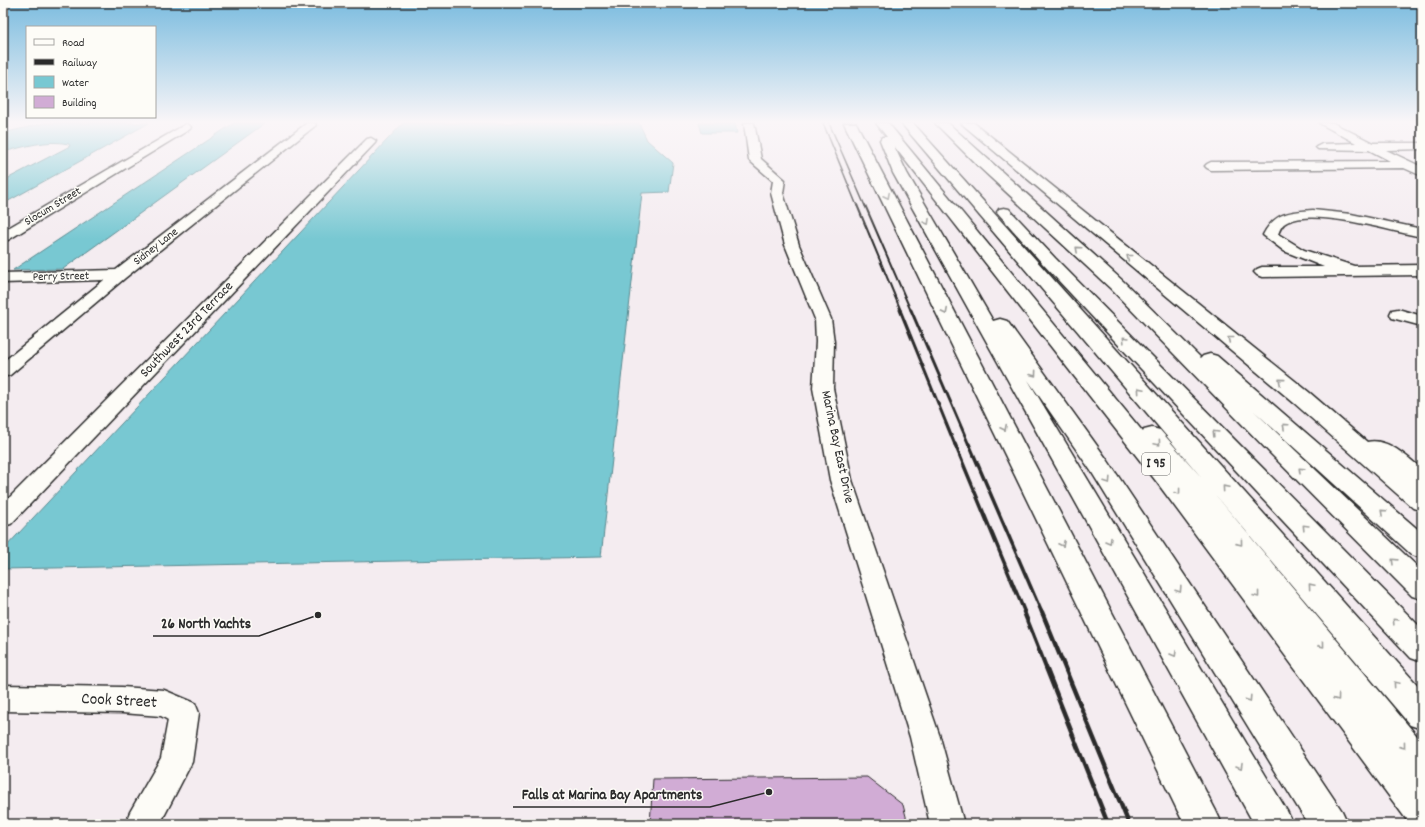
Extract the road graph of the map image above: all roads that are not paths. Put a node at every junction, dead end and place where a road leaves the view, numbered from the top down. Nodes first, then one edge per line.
1 (128, 162) edge
2 (264, 162) edge
3 (351, 162) edge
4 (757, 162) edge
5 (869, 162) edge
6 (895, 162) edge
7 (912, 162) edge
8 (922, 162) edge
9 (941, 162) edge
10 (961, 162) edge
11 (982, 162) edge
12 (1014, 162) edge
13 (1400, 162) edge
14 (1405, 164) junction
15 (1210, 166) dead end
16 (1422, 172) edge
17 (1399, 215) dead end
18 (1422, 228) edge
19 (1422, 234) edge
20 (3, 237) edge
21 (945, 252) junction
22 (1422, 270) edge
23 (1354, 271) junction
24 (1262, 272) dead end
25 (120, 275) junction
26 (4, 279) edge
27 (1117, 285) junction
28 (1398, 314) dead end
29 (1422, 321) edge
30 (3, 371) edge
31 (1302, 398) junction
32 (1422, 482) edge
33 (1422, 502) edge
34 (3, 518) edge
35 (1422, 548) edge
36 (1422, 588) edge
37 (1422, 649) edge
38 (3, 698) edge
39 (1422, 714) edge
40 (1422, 769) edge
41 (1422, 810) edge
42 (142, 824) edge
43 (947, 824) edge
44 (1203, 824) edge
45 (1274, 824) edge
46 (1329, 824) edge

1 - 20 street, Slocum Street
2 - 25 street, Sidney Lane
3 - 34 street, Southwest 23rd Terrace
4 - 43 street, Marina Bay East Drive
5 -> 44 highway
6 -> 21 highway
7 -> 41 highway, I 95
8 -> 40 highway
39 -> 9 highway
37 -> 10 highway
27 -> 11 highway
31 -> 12 highway
13 - 14 street
14 - 15 street
14 - 16 street
17 - 18 street
19 - 23 street
21 -> 45 highway
21 -> 46 highway
22 - 23 street
23 - 24 street
25 - 26 street, Perry Street
25 - 30 street, Sidney Lane
35 -> 27 highway
36 -> 27 highway
28 - 29 street
31 - 32 highway
31 - 33 highway
38 - 42 street, Cook Street

